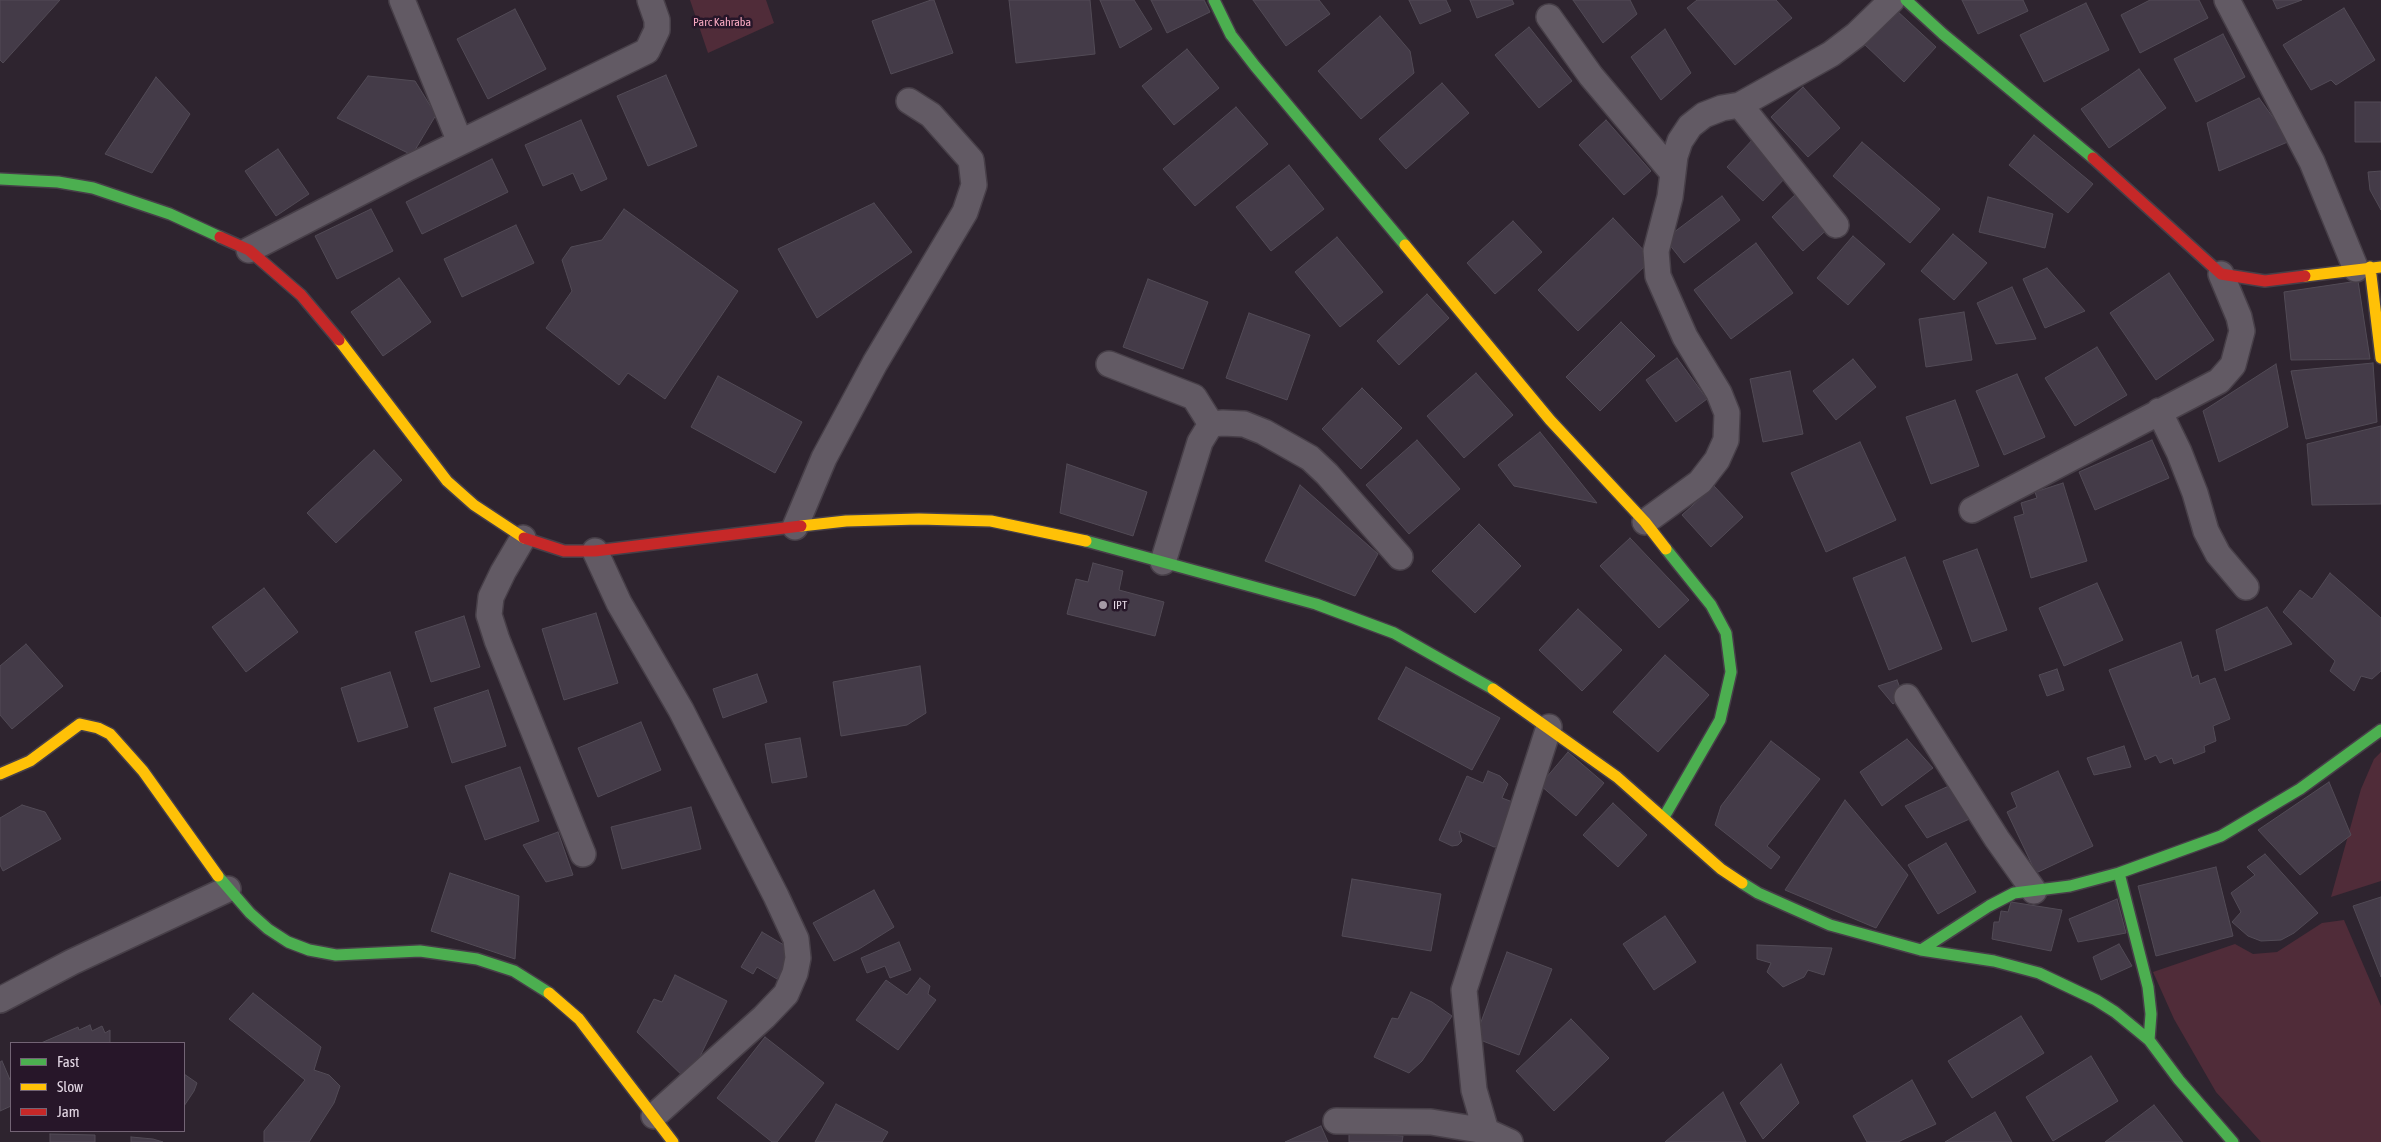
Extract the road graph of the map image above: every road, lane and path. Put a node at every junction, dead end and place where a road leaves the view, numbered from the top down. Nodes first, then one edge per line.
1 (402, 0) edge
2 (650, 0) edge
3 (1214, 0) edge
4 (1892, 0) edge
5 (1906, 0) edge
6 (2227, 0) edge
7 (1549, 17) dead end
8 (909, 101) dead end
9 (1740, 105) junction
10 (460, 142) junction
11 (1672, 172) junction
12 (0, 179) edge
13 (1836, 225) dead end
14 (249, 250) junction
15 (2369, 268) edge
16 (2221, 274) junction
17 (2381, 358) edge
18 (1109, 364) dead end
19 (2158, 411) junction
20 (1211, 424) junction
21 (1972, 510) dead end
22 (1644, 522) junction
23 (795, 527) junction
24 (523, 538) junction
25 (595, 551) junction
26 (1400, 557) dead end
27 (1164, 562) junction
28 (2246, 587) dead end
29 (1907, 697) dead end
30 (1549, 727) junction
31 (2381, 730) edge
32 (0, 774) edge
33 (1664, 817) junction
34 (583, 854) dead end
35 (2120, 873) junction
36 (228, 889) junction
37 (2034, 891) junction
38 (1921, 950) junction
39 (0, 1000) edge
40 (2149, 1040) junction
41 (654, 1116) junction
42 (1336, 1121) dead end
43 (1486, 1131) junction
44 (673, 1142) edge
45 (1510, 1142) edge
46 (2234, 1142) edge

1 - 10 street
2 - 10 street
3 - 22 street
4 - 9 street
5 - 16 street
6 - 15 street
7 - 11 street
8 - 23 street
9 - 11 street
9 - 13 street
10 - 14 street
11 - 22 street
12 - 14 street
14 - 24 street
15 - 16 street
15 - 17 street
16 - 19 street
18 - 20 street
19 - 21 street
19 - 28 street
20 - 26 street
20 - 27 street
22 - 33 street
23 - 25 street
23 - 27 street
24 - 25 street
24 - 34 street
25 - 41 street
27 - 30 street
29 - 37 street
30 - 33 street
30 - 43 street
31 - 35 street
32 - 36 street
33 - 38 street
35 - 37 street
35 - 40 street
36 - 39 street
36 - 41 street
37 - 38 street
38 - 40 street
40 - 46 street
41 - 44 street
42 - 43 street
43 - 45 street

